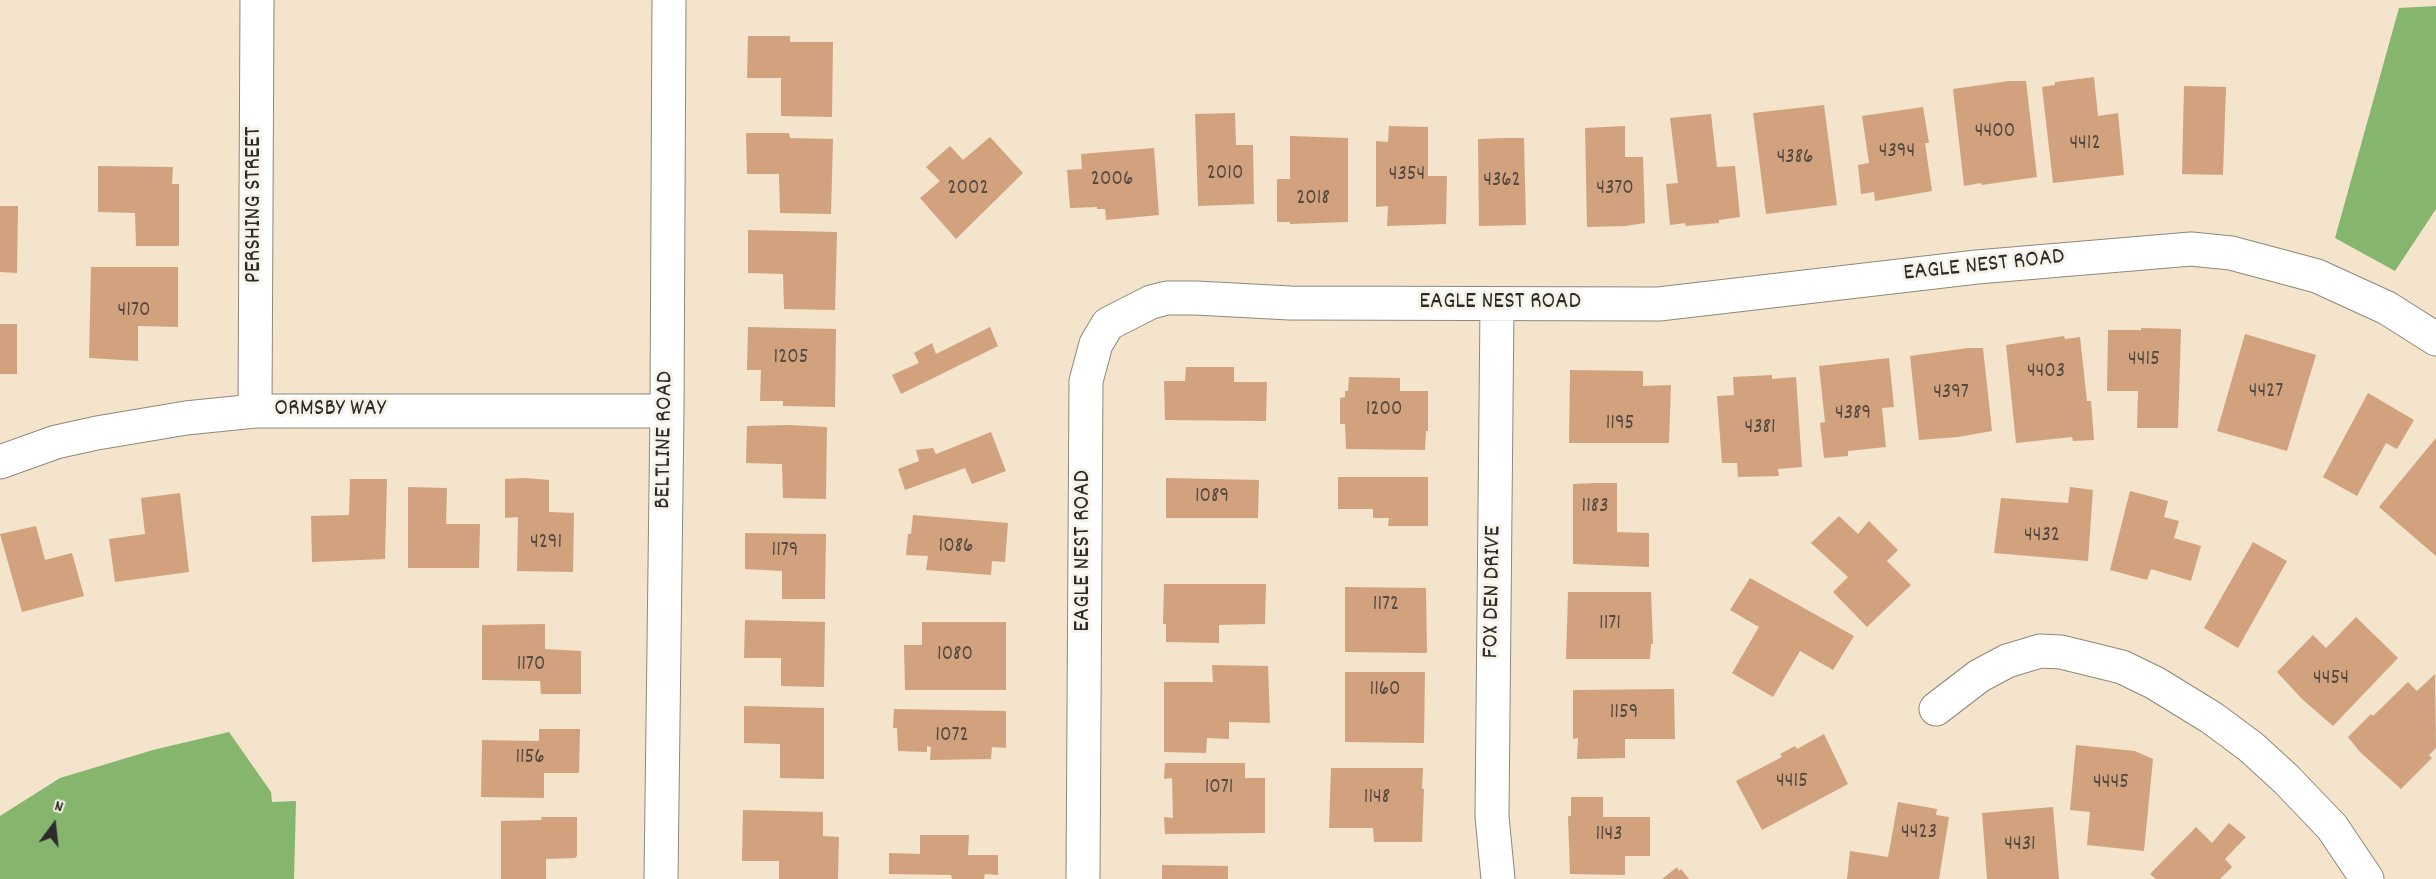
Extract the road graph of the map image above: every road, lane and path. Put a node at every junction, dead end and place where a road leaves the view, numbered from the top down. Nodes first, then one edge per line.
1 (257, 0) edge
2 (669, 0) edge
3 (1497, 305) junction
4 (2436, 339) edge
5 (255, 411) junction
6 (667, 411) junction
7 (0, 462) edge
8 (1936, 709) dead end
9 (661, 879) edge
10 (1083, 879) edge
11 (1498, 879) edge
12 (2367, 879) edge

1 - 5 street, PERSHING STREET
2 - 6 street, BELTLINE ROAD
3 - 4 street, EAGLE NEST ROAD
3 - 10 street, EAGLE NEST ROAD
3 - 11 street, FOX DEN DRIVE
5 - 6 street, ORMSBY WAY
5 - 7 street, ORMSBY WAY
6 - 9 street, BELTLINE ROAD
8 - 12 street

